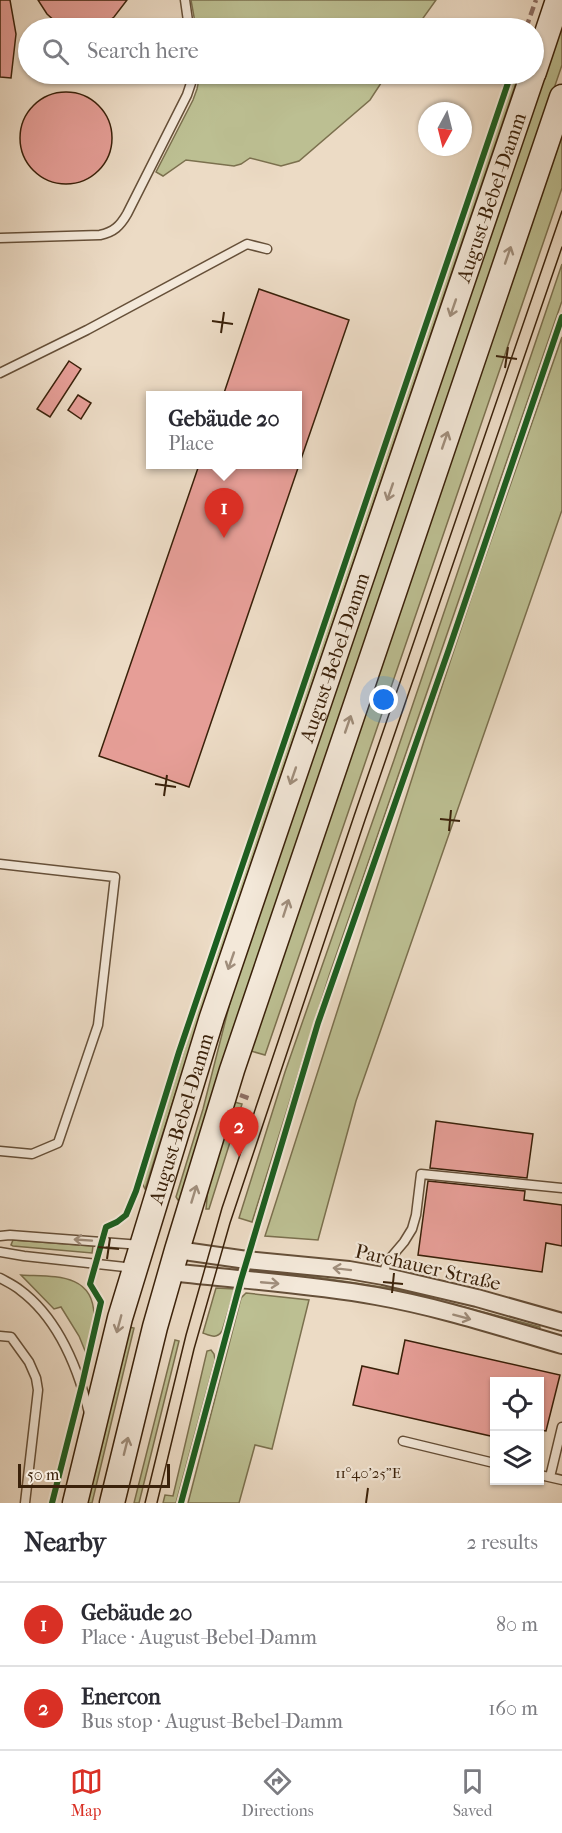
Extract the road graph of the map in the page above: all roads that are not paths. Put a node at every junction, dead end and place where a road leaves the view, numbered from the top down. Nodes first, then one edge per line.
1 (185, 0) edge
2 (558, 0) edge
3 (188, 18) edge
4 (544, 41) edge
5 (191, 84) edge
6 (529, 84) edge
7 (562, 97) edge
8 (0, 238) edge
9 (267, 249) dead end
10 (0, 373) edge
11 (0, 864) edge
12 (0, 1150) edge
13 (562, 1188) edge
14 (0, 1236) edge
15 (141, 1245) junction
16 (0, 1252) edge
17 (174, 1261) junction
18 (135, 1268) junction
19 (383, 1276) junction
20 (0, 1278) edge
21 (562, 1322) edge
22 (0, 1336) edge
23 (562, 1345) edge
24 (93, 1426) junction
25 (562, 1427) edge
26 (403, 1440) dead end
27 (490, 1462) edge
28 (544, 1476) edge
29 (550, 1477) junction
30 (562, 1480) edge
31 (25, 1503) edge
32 (75, 1503) edge
33 (112, 1503) edge

1 - 3 lane
2 - 4 main road, August-Bebel-Damm
5 - 8 lane
6 -> 15 main road, August-Bebel-Damm
17 -> 7 main road, August-Bebel-Damm
9 - 10 lane
11 - 12 lane
13 - 19 lane
15 -> 14 lane
15 - 17 main road
15 - 18 main road, August-Bebel-Damm
16 - 18 lane
17 - 18 main road
19 -> 17 street, Parchauer Straße
17 -> 23 street, Parchauer Straße
33 -> 17 main road, August-Bebel-Damm
18 -> 24 main road, August-Bebel-Damm
19 - 21 street, Parchauer Straße
20 - 24 lane
22 - 31 lane
24 - 32 main road, August-Bebel-Damm
25 - 29 lane
26 - 27 lane
28 - 29 lane
29 - 30 lane

